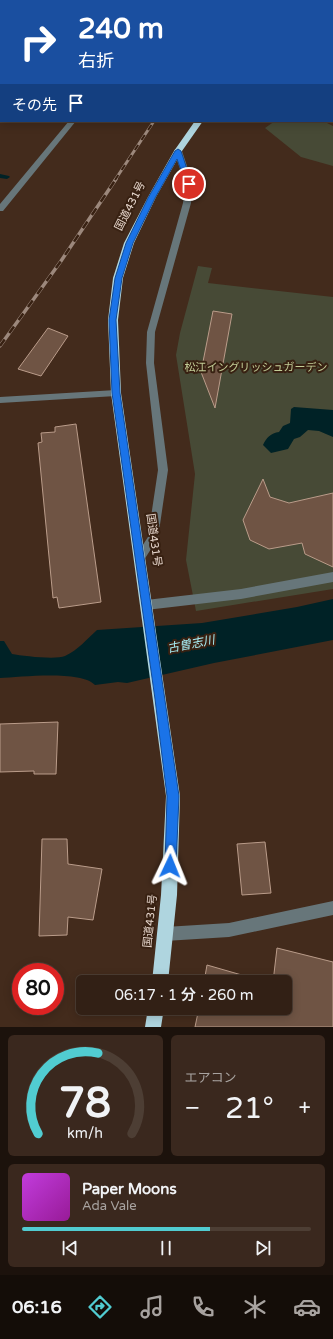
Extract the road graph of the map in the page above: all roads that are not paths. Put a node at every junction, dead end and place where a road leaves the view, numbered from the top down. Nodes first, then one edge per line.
1 (72, 122) edge
2 (198, 122) edge
3 (178, 151) junction
4 (0, 209) edge
5 (116, 393) junction
6 (0, 400) edge
7 (140, 557) junction
8 (333, 577) edge
9 (146, 608) junction
10 (333, 908) edge
11 (165, 934) junction
12 (161, 975) edge
13 (155, 1015) edge
14 (153, 1027) edge

1 - 4 street
2 - 3 highway, 国道431号
3 - 5 highway, 国道431号
3 - 7 street
5 - 6 street
5 - 7 highway, 国道431号
7 - 9 highway, 国道431号
8 - 9 street
9 - 11 highway, 国道431号
10 - 11 street
11 - 12 highway, 国道431号
13 - 14 highway

